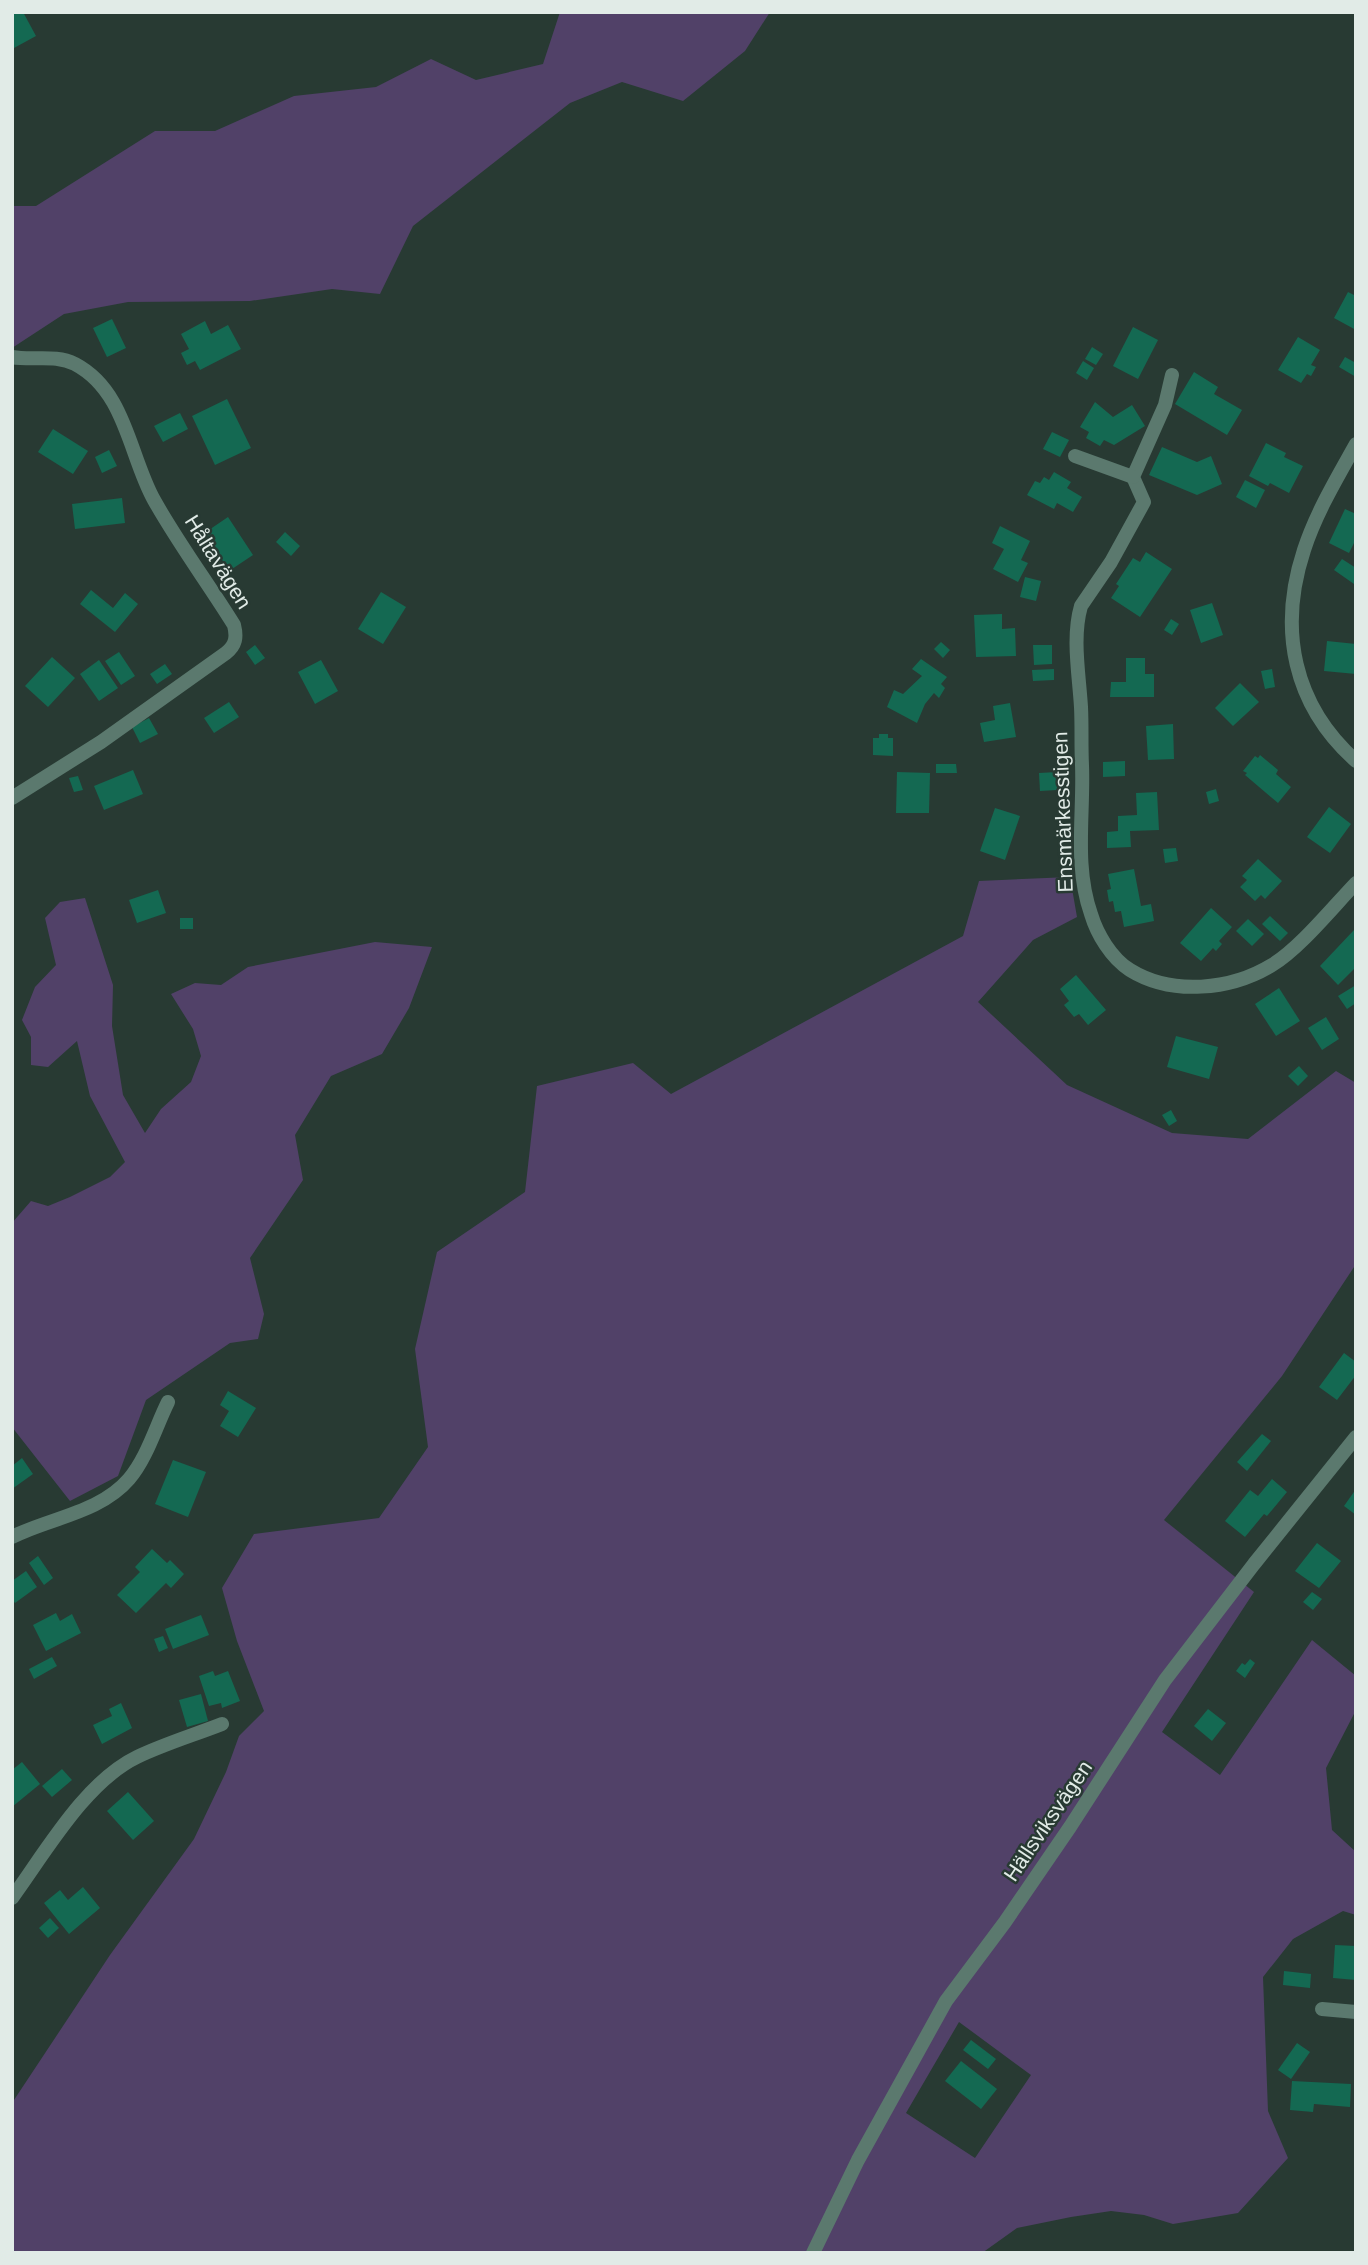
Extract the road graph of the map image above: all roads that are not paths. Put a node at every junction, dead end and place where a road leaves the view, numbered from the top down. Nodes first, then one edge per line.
1 (12, 358) edge
2 (1172, 375) dead end
3 (1356, 444) edge
4 (1075, 456) dead end
5 (1133, 477) junction
6 (1356, 761) edge
7 (12, 798) edge
8 (1356, 883) edge
9 (168, 1402) dead end
10 (1356, 1437) edge
11 (12, 1537) edge
12 (222, 1724) dead end
13 (12, 1898) edge
14 (1322, 2009) dead end
15 (1356, 2012) edge
16 (813, 2253) edge

1 - 7 street, Håltavägen
2 - 5 street
3 - 6 street
4 - 5 street
5 - 8 street, Ensmärkesstigen
9 - 11 street
10 - 16 street, Hällsviksvägen
12 - 13 street
14 - 15 street

